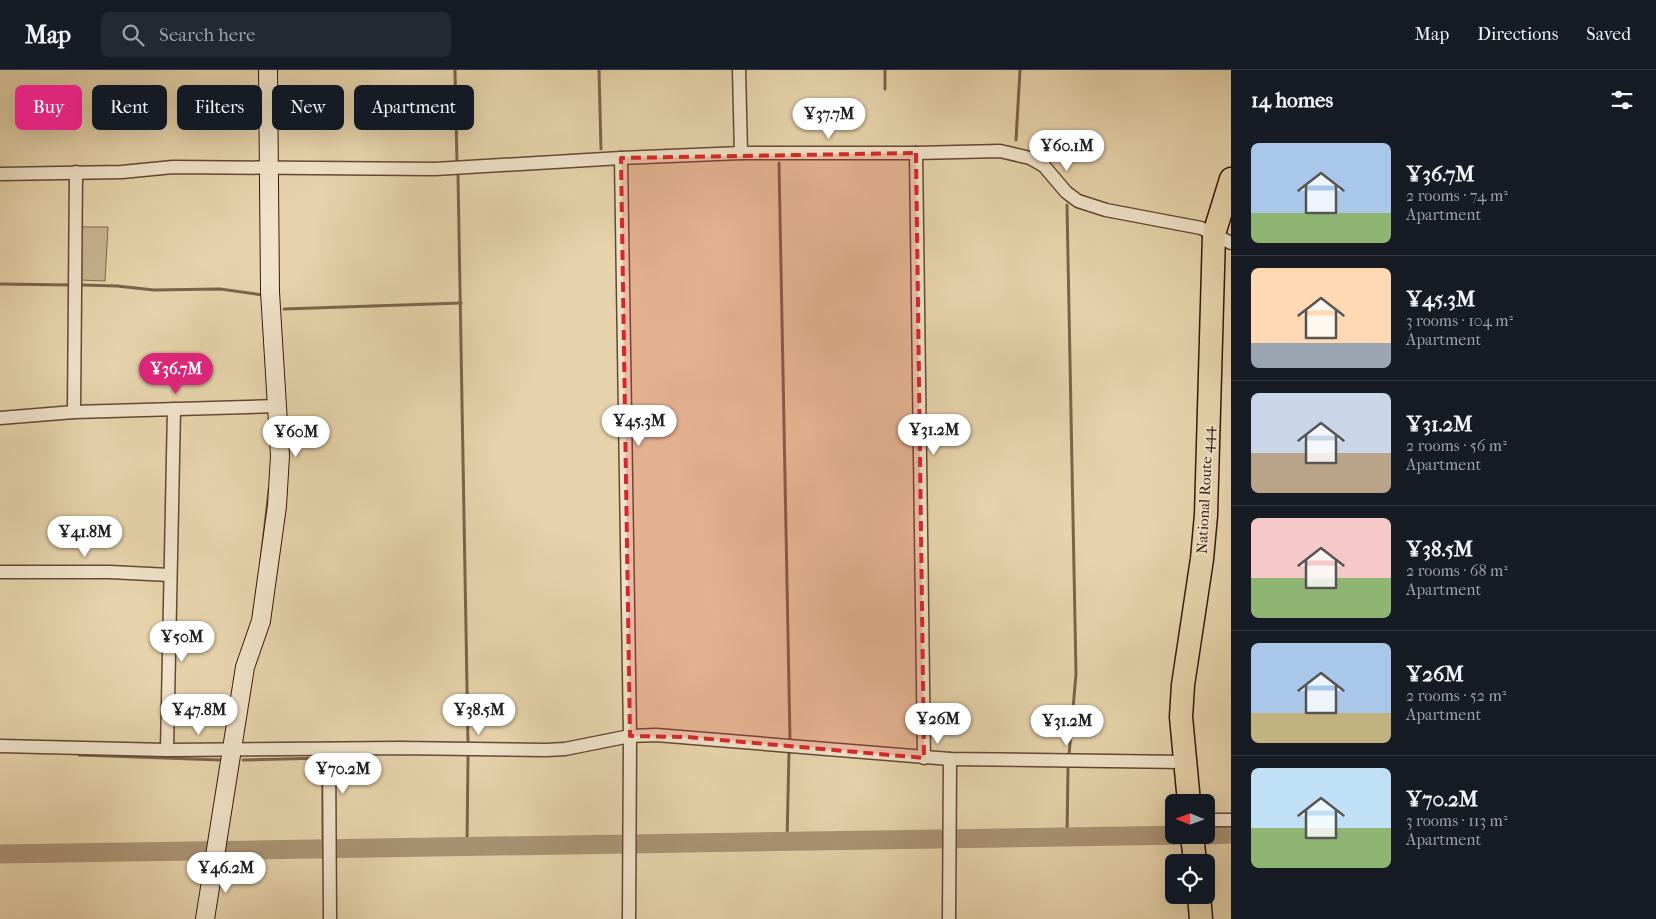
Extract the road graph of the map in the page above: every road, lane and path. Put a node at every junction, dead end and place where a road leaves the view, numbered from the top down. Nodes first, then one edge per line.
1 (268, 70) edge
2 (739, 70) edge
3 (741, 153) junction
4 (916, 154) junction
5 (621, 158) junction
6 (268, 167) junction
7 (76, 172) junction
8 (0, 174) edge
9 (1231, 179) edge
10 (1222, 239) edge
11 (278, 406) junction
12 (174, 409) junction
13 (74, 412) junction
14 (0, 418) edge
15 (0, 572) edge
16 (170, 574) junction
17 (630, 736) junction
18 (0, 746) edge
19 (329, 749) junction
20 (167, 750) junction
21 (231, 750) junction
22 (924, 758) junction
23 (950, 760) junction
24 (1184, 762) junction
25 (1188, 794) edge
26 (1215, 820) edge
27 (1231, 820) edge
28 (1200, 904) edge
29 (205, 919) edge
30 (330, 919) edge
31 (629, 919) edge
32 (949, 919) edge
33 (1201, 919) edge

1 - 6 street
2 - 3 street
3 - 4 street
3 - 5 street
4 - 10 street
4 - 22 street
5 - 6 street
5 - 17 street
6 - 7 street
6 - 11 street
7 - 8 street
7 - 13 street
9 - 10 highway, National Route 444
10 - 24 highway, National Route 444
11 - 12 street
11 - 21 street
12 - 13 street
12 - 16 street
13 - 14 street
15 - 16 street
16 - 20 street
17 - 19 street
17 - 22 street
17 - 31 street
18 - 20 street
19 - 21 street
19 - 30 street
20 - 21 street
21 - 29 street
22 - 23 street
23 - 24 street
23 - 32 street
24 - 25 highway, National Route 444
26 - 27 street
28 - 33 highway

